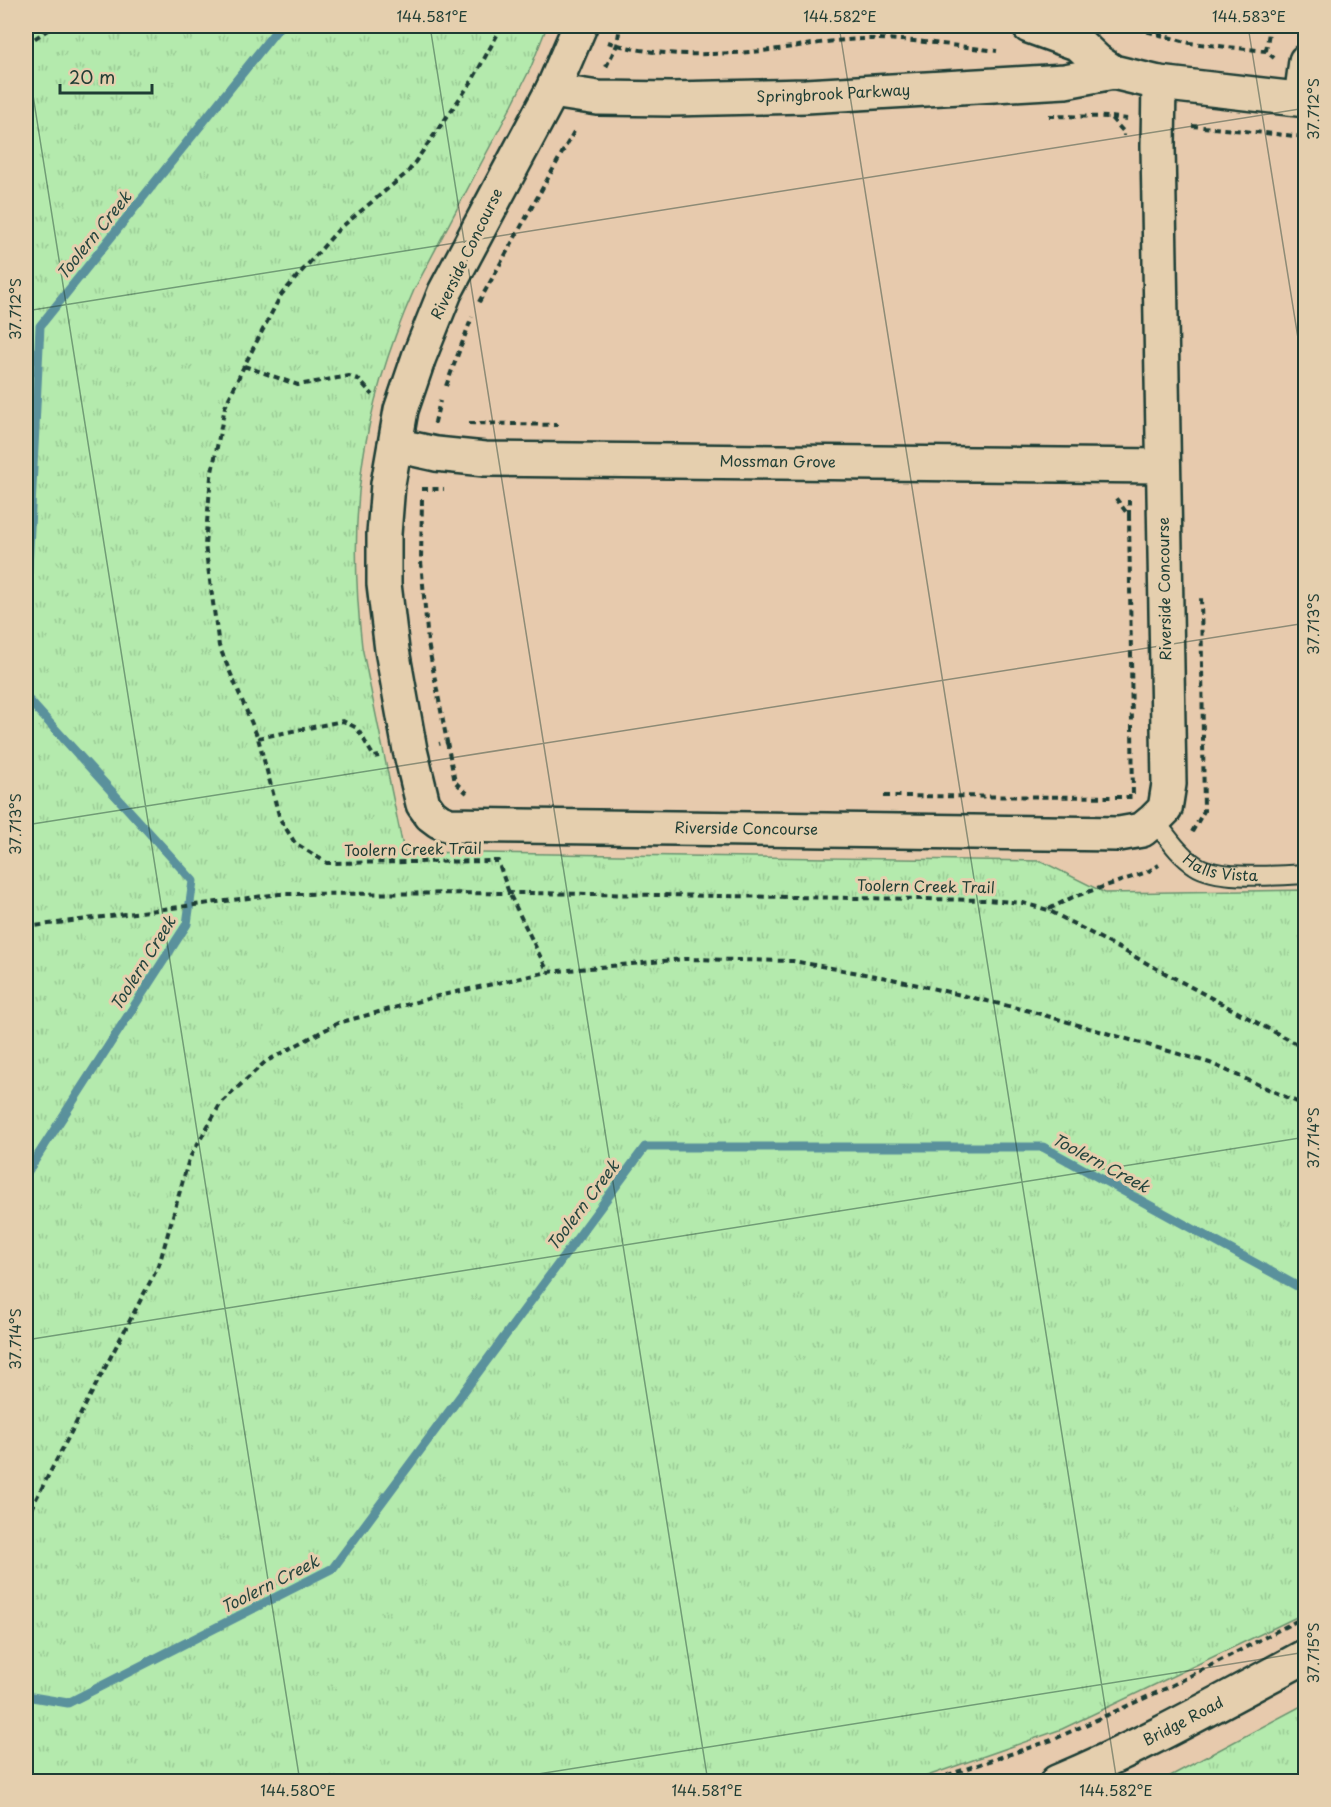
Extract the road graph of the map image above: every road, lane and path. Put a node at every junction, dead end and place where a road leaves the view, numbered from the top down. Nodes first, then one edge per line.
1 (54, 26) edge
2 (502, 26) edge
3 (620, 26) edge
4 (1029, 26) edge
5 (1127, 26) edge
6 (1270, 26) edge
7 (578, 28) edge
8 (26, 44) edge
9 (617, 45) junction
10 (998, 51) dead end
11 (1266, 51) junction
12 (1113, 72) junction
13 (1304, 82) edge
14 (1160, 83) junction
15 (552, 91) junction
16 (588, 113) junction
17 (1045, 116) dead end
18 (1192, 126) dead end
19 (576, 128) junction
20 (1305, 136) edge
21 (1124, 144) dead end
22 (477, 307) dead end
23 (472, 317) dead end
24 (244, 366) junction
25 (445, 388) dead end
26 (441, 398) dead end
27 (401, 410) junction
28 (431, 437) junction
29 (395, 445) junction
30 (1130, 466) junction
31 (1162, 466) junction
32 (1104, 497) dead end
33 (1129, 516) junction
34 (258, 738) junction
35 (447, 742) junction
36 (410, 750) junction
37 (468, 794) dead end
38 (884, 796) dead end
39 (1154, 820) junction
40 (1180, 854) junction
41 (1305, 874) edge
42 (509, 893) junction
43 (1048, 910) junction
44 (26, 927) edge
45 (548, 972) junction
46 (1305, 1049) edge
47 (1305, 1106) edge
48 (26, 1518) edge
49 (1305, 1616) edge
50 (1305, 1656) edge
51 (927, 1782) edge
52 (1057, 1782) edge

1 - 8 path
2 - 24 path, Toolern Creek Trail
3 - 9 path
4 - 12 street, Springbrook Parkway
5 - 11 path
6 - 11 path
7 - 9 path
7 - 15 street, Riverside Concourse
9 - 10 path
9 - 16 path
11 - 13 path
12 - 14 street, Springbrook Parkway
12 - 16 street, Springbrook Parkway
13 - 14 street, Springbrook Parkway
14 - 31 street, Riverside Concourse
15 - 16 street, Springbrook Parkway
15 - 27 street, Riverside Concourse
16 - 19 path
16 - 19 path
17 - 21 path
18 - 20 path
19 - 22 path
23 - 25 path
24 - 27 path
24 - 34 path, Toolern Creek Trail
26 - 28 path
27 - 28 path
27 - 29 street, Riverside Concourse
28 - 29 street, Mossman Grove
28 - 30 street, Mossman Grove
28 - 35 path
29 - 36 street, Riverside Concourse
30 - 31 street, Mossman Grove
30 - 33 path
31 - 39 street, Riverside Concourse
32 - 33 path
33 - 38 path
34 - 36 path
34 - 42 path, Toolern Creek Trail
35 - 36 path
35 - 37 path
36 - 39 street, Riverside Concourse
39 - 40 lane, Halls Vista
40 - 41 lane, Halls Vista
40 - 43 path
42 - 43 path, Toolern Creek Trail
42 - 44 path, Toolern Creek Trail
42 - 45 path, Toolern Creek Trail
43 - 46 path, Toolern Creek Trail
45 - 47 path
45 - 48 path
49 - 51 path
50 - 52 street, Bridge Road

